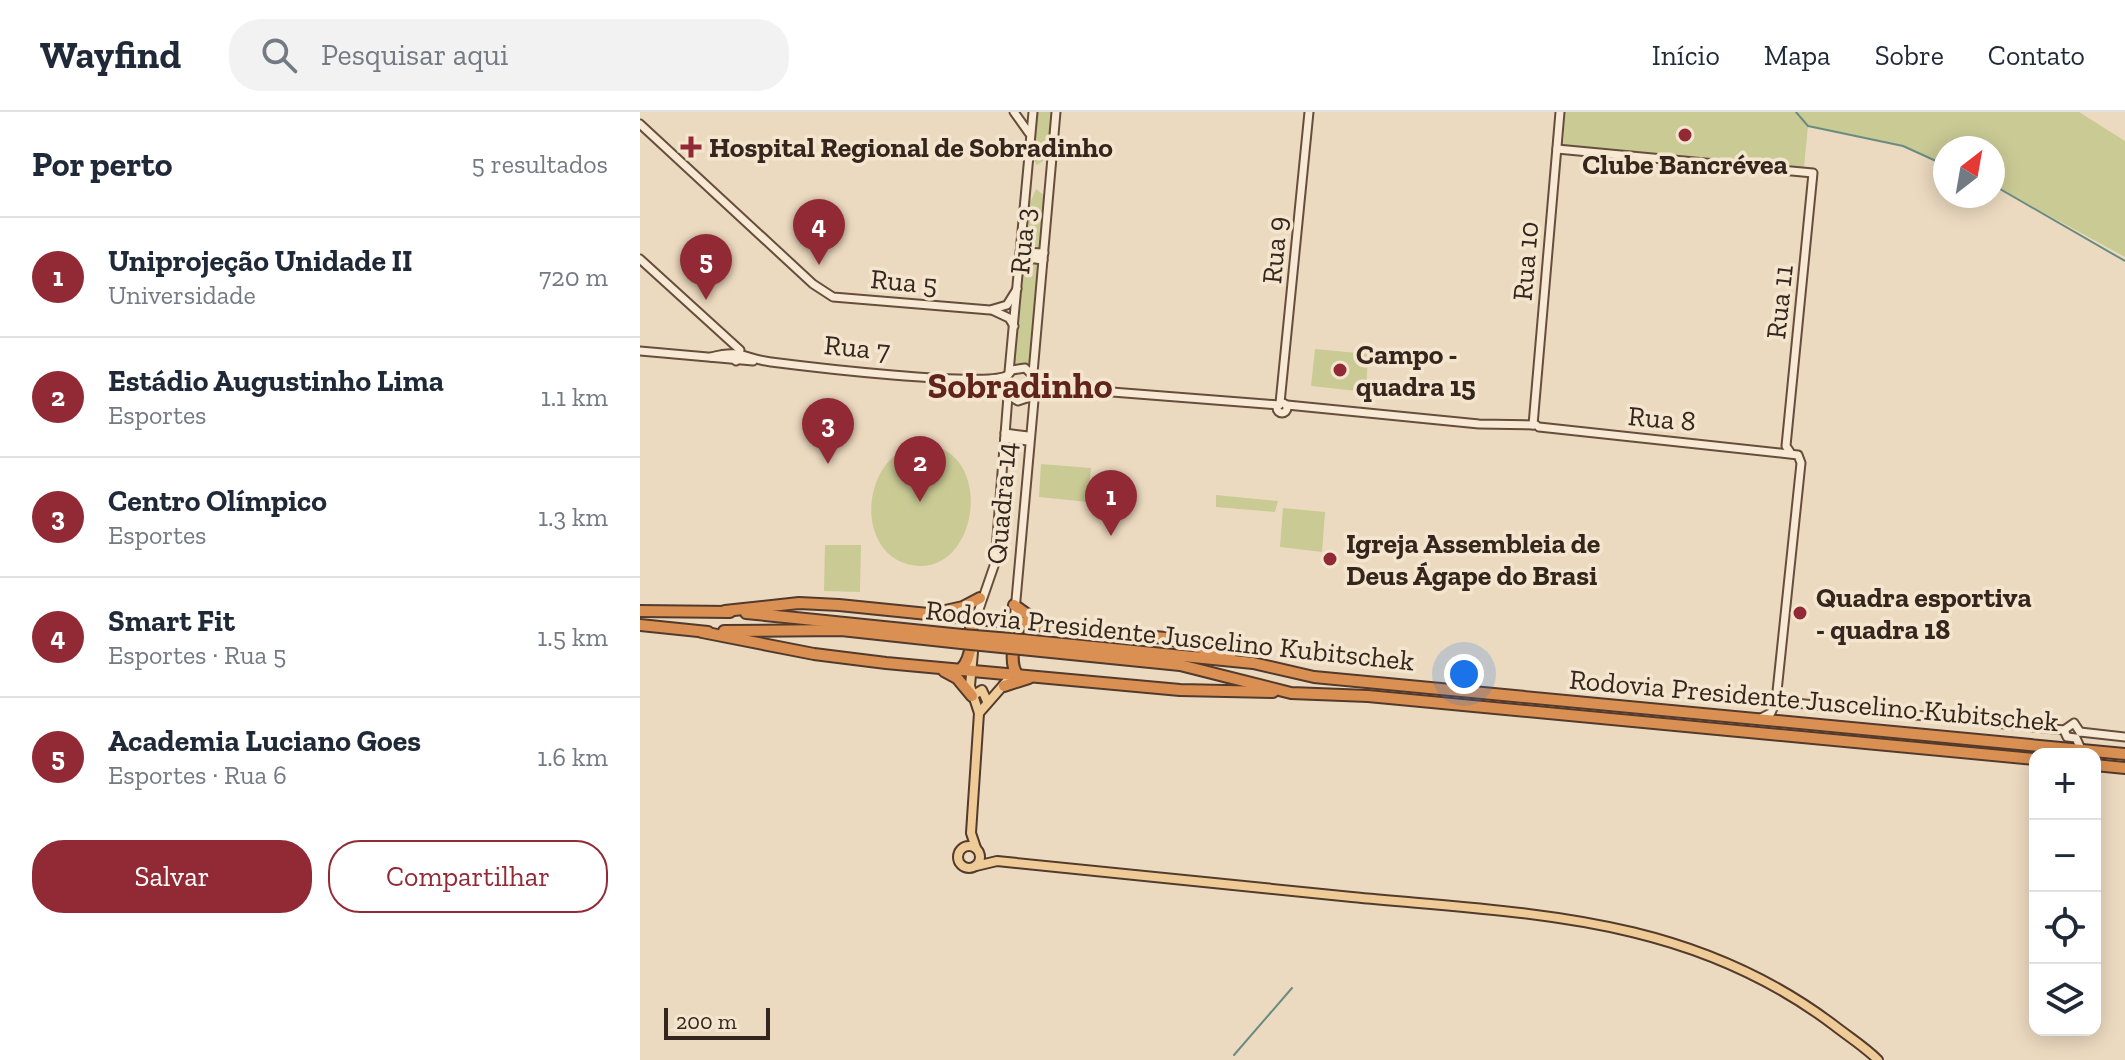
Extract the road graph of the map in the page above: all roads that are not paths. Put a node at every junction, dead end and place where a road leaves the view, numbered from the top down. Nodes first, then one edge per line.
1 (1032, 112) edge
2 (1056, 112) edge
3 (1309, 112) edge
4 (1560, 112) edge
5 (1015, 113) edge
6 (640, 124) edge
7 (1030, 135) junction
8 (1557, 149) junction
9 (1021, 254) junction
10 (1044, 256) junction
11 (640, 259) edge
12 (1017, 289) junction
13 (990, 310) junction
14 (1015, 326) junction
15 (724, 336) junction
16 (640, 351) edge
17 (726, 353) junction
18 (741, 353) junction
19 (711, 357) junction
20 (734, 361) junction
21 (768, 361) junction
22 (1008, 374) junction
23 (1034, 375) junction
24 (985, 380) junction
25 (1048, 387) junction
26 (1006, 393) junction
27 (1034, 398) junction
28 (1283, 406) junction
29 (1537, 428) junction
30 (1005, 436) junction
31 (1028, 438) junction
32 (1788, 440) junction
33 (1775, 450) junction
34 (1790, 452) junction
35 (980, 598) junction
36 (1014, 605) junction
37 (640, 611) edge
38 (725, 611) junction
39 (911, 611) junction
40 (972, 617) junction
41 (1018, 622) junction
42 (640, 625) edge
43 (1080, 628) junction
44 (702, 632) junction
45 (962, 639) junction
46 (1022, 644) junction
47 (1253, 663) junction
48 (927, 666) junction
49 (966, 669) junction
50 (1010, 672) junction
51 (1038, 676) junction
52 (1004, 686) junction
53 (1291, 693) junction
54 (972, 696) junction
55 (1776, 701) junction
56 (987, 702) junction
57 (1591, 703) junction
58 (1622, 707) junction
59 (979, 713) junction
60 (1589, 717) junction
61 (1613, 719) junction
62 (1758, 719) junction
63 (1792, 722) junction
64 (2064, 731) junction
65 (2078, 735) junction
66 (2125, 737) edge
67 (2043, 746) junction
68 (2063, 748) edge
69 (2082, 748) edge
70 (2101, 752) edge
71 (2125, 754) edge
72 (2029, 758) edge
73 (2101, 766) edge
74 (2125, 768) edge
75 (971, 833) junction
76 (964, 846) junction
77 (977, 849) junction
78 (997, 861) junction
79 (976, 866) junction
80 (1878, 1060) edge

1 - 5 main road
1 - 7 main road, Rua 3
2 - 10 main road, Rua 3
3 - 28 main road, Rua 9
4 - 8 main road, Rua 10
5 - 7 main road
6 - 13 main road, Rua 5
7 - 9 main road, Rua 3
8 - 29 main road, Rua 10
8 - 32 main road, Rua 11
9 - 10 main road
9 - 12 main road, Rua 3
10 - 23 main road, Rua 3
11 - 15 main road
12 - 13 main road
12 - 14 main road, Rua 3
13 - 14 main road
14 - 22 main road, Rua 3
15 - 17 main road
15 - 18 main road
16 - 19 main road, Rua 7
17 - 18 main road, Rua 7
17 - 19 main road, Rua 7
17 - 20 main road
18 - 20 main road
18 - 21 main road, Rua 7
19 - 20 main road, Rua 7
20 - 21 main road, Rua 7
21 - 24 main road, Rua 7
22 - 23 main road
22 - 24 main road
22 - 26 main road
23 - 25 main road
23 - 27 main road
24 - 26 main road
25 - 27 main road
25 - 28 main road
26 - 27 main road
26 - 30 main road
27 - 31 main road, Quadra 14
28 - 29 main road, Rua 8
29 - 33 main road, Rua 8
30 - 31 main road
30 - 35 main road
31 - 36 main road, Quadra 14
32 - 33 main road
32 - 34 main road, Rua 11
33 - 34 main road
34 - 55 main road
35 - 39 highway
35 - 40 main road
36 - 41 main road, Quadra 14
36 - 43 highway
37 - 38 highway, Rodovia Presidente Juscelino Kubitschek
38 - 39 highway
38 - 45 highway, Rodovia Presidente Juscelino Kubitschek
39 - 40 highway
40 - 41 highway
40 - 49 highway
41 - 43 highway
41 - 50 highway
42 - 44 highway, Rodovia Presidente Juscelino Kubitschek
43 - 47 highway
44 - 45 highway, Rodovia Presidente Juscelino Kubitschek
44 - 48 highway
45 - 46 highway, Rodovia Presidente Juscelino Kubitschek, bridge
46 - 47 highway, Rodovia Presidente Juscelino Kubitschek
46 - 53 highway, Rodovia Presidente Juscelino Kubitschek
47 - 57 highway, Rodovia Presidente Juscelino Kubitschek
48 - 49 highway
48 - 54 highway
49 - 50 highway
49 - 54 main road
50 - 51 highway
50 - 52 main road
51 - 52 highway
51 - 53 highway
52 - 56 main road
53 - 60 highway, Rodovia Presidente Juscelino Kubitschek
54 - 56 main road
54 - 59 main road
55 - 62 main road
55 - 63 main road
55 - 64 main road
56 - 59 main road
57 - 58 highway, Rodovia Presidente Juscelino Kubitschek
57 - 60 highway
58 - 61 highway
58 - 62 highway, Rodovia Presidente Juscelino Kubitschek
59 - 75 main road
60 - 61 highway, Rodovia Presidente Juscelino Kubitschek
61 - 72 highway, Rodovia Presidente Juscelino Kubitschek
62 - 63 highway, Rodovia Presidente Juscelino Kubitschek
63 - 67 highway, Rodovia Presidente Juscelino Kubitschek
64 - 65 main road
64 - 65 main road
64 - 67 main road
65 - 66 main road
65 - 69 main road
67 - 68 highway, Rodovia Presidente Juscelino Kubitschek
70 - 71 highway, Rodovia Presidente Juscelino Kubitschek
73 - 74 highway
75 - 76 main road
75 - 77 main road
76 - 77 main road
76 - 79 main road
77 - 78 main road
77 - 79 main road
78 - 79 main road
78 - 80 main road

